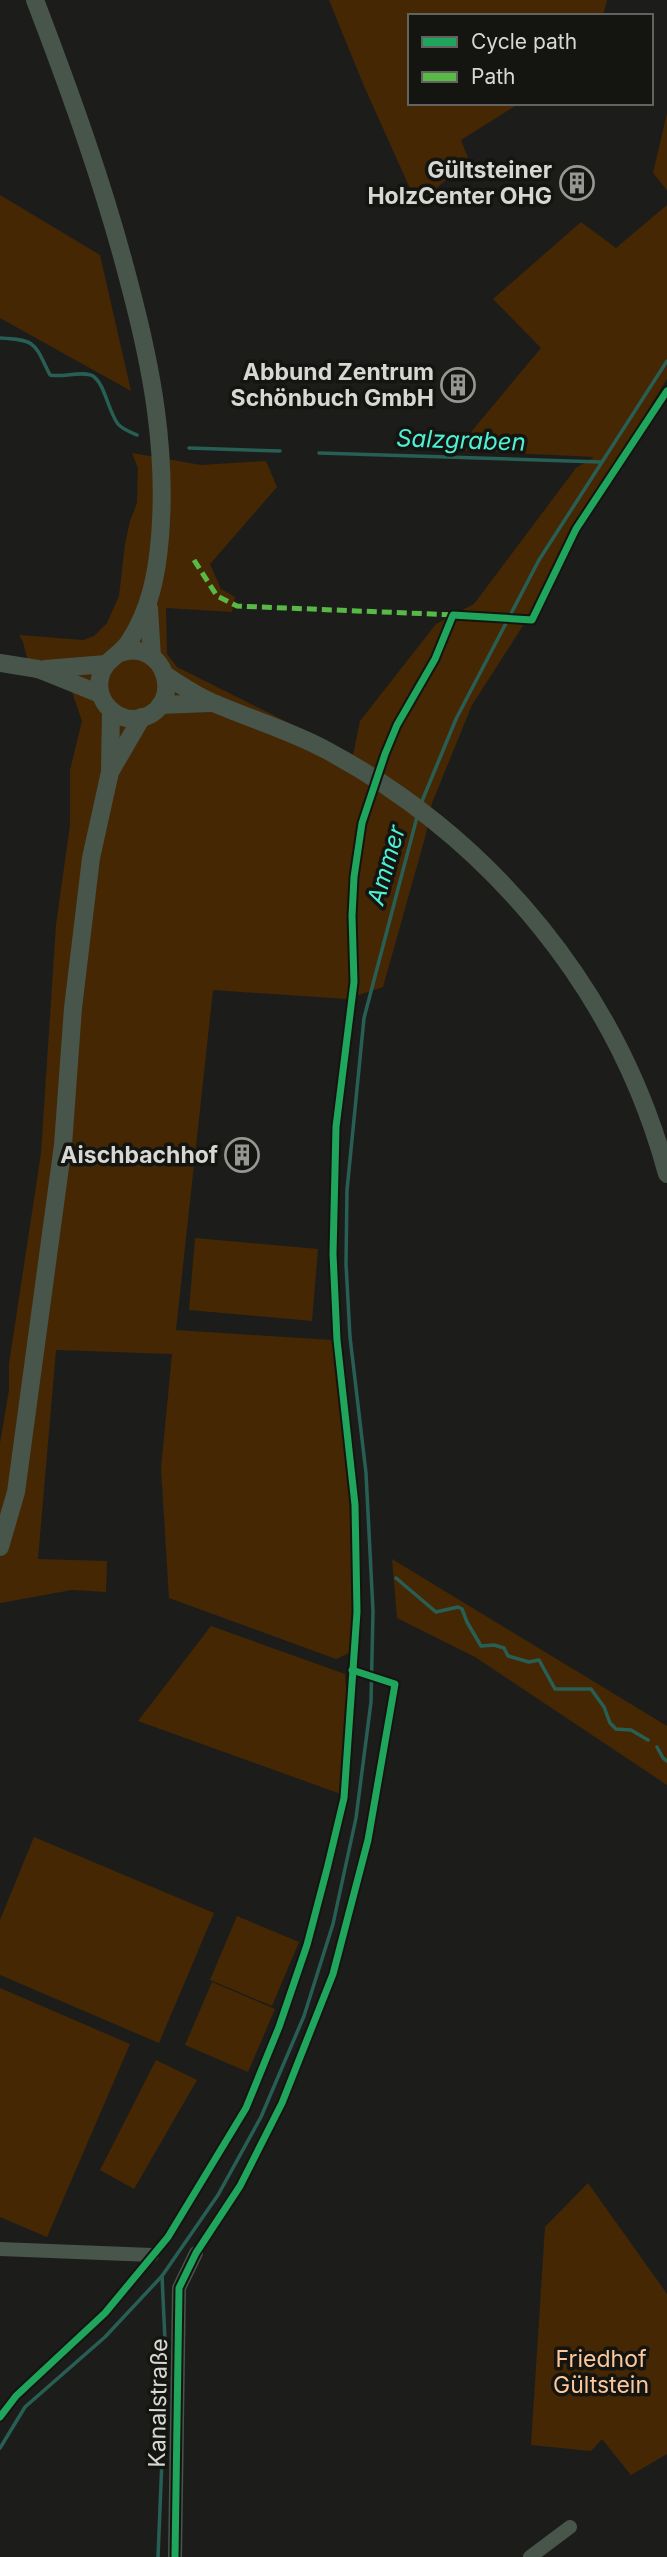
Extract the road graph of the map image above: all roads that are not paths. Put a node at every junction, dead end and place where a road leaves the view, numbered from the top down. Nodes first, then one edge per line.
1 (35, 0) edge
2 (149, 602) junction
3 (152, 656) junction
4 (113, 659) junction
5 (0, 663) edge
6 (38, 669) junction
7 (165, 675) junction
8 (100, 694) junction
9 (214, 704) junction
10 (160, 705) junction
11 (111, 711) junction
12 (142, 718) junction
13 (110, 772) junction
14 (667, 1174) edge
15 (0, 1547) edge
16 (0, 2249) edge
17 (195, 2253) dead end
18 (152, 2255) dead end
19 (570, 2527) dead end
20 (175, 2557) edge
21 (530, 2557) edge

1 - 2 street
2 - 3 street
2 - 4 street
3 - 4 street
3 - 7 street
4 - 6 street
4 - 8 street
5 - 6 street
6 - 8 street
7 - 9 street
7 - 10 street
8 - 11 street
9 - 10 street
9 - 14 street
10 - 12 street
11 - 12 street
11 - 13 street
12 - 13 street
13 - 15 street
16 - 18 street
17 - 20 street, Kanalstraße
19 - 21 street

